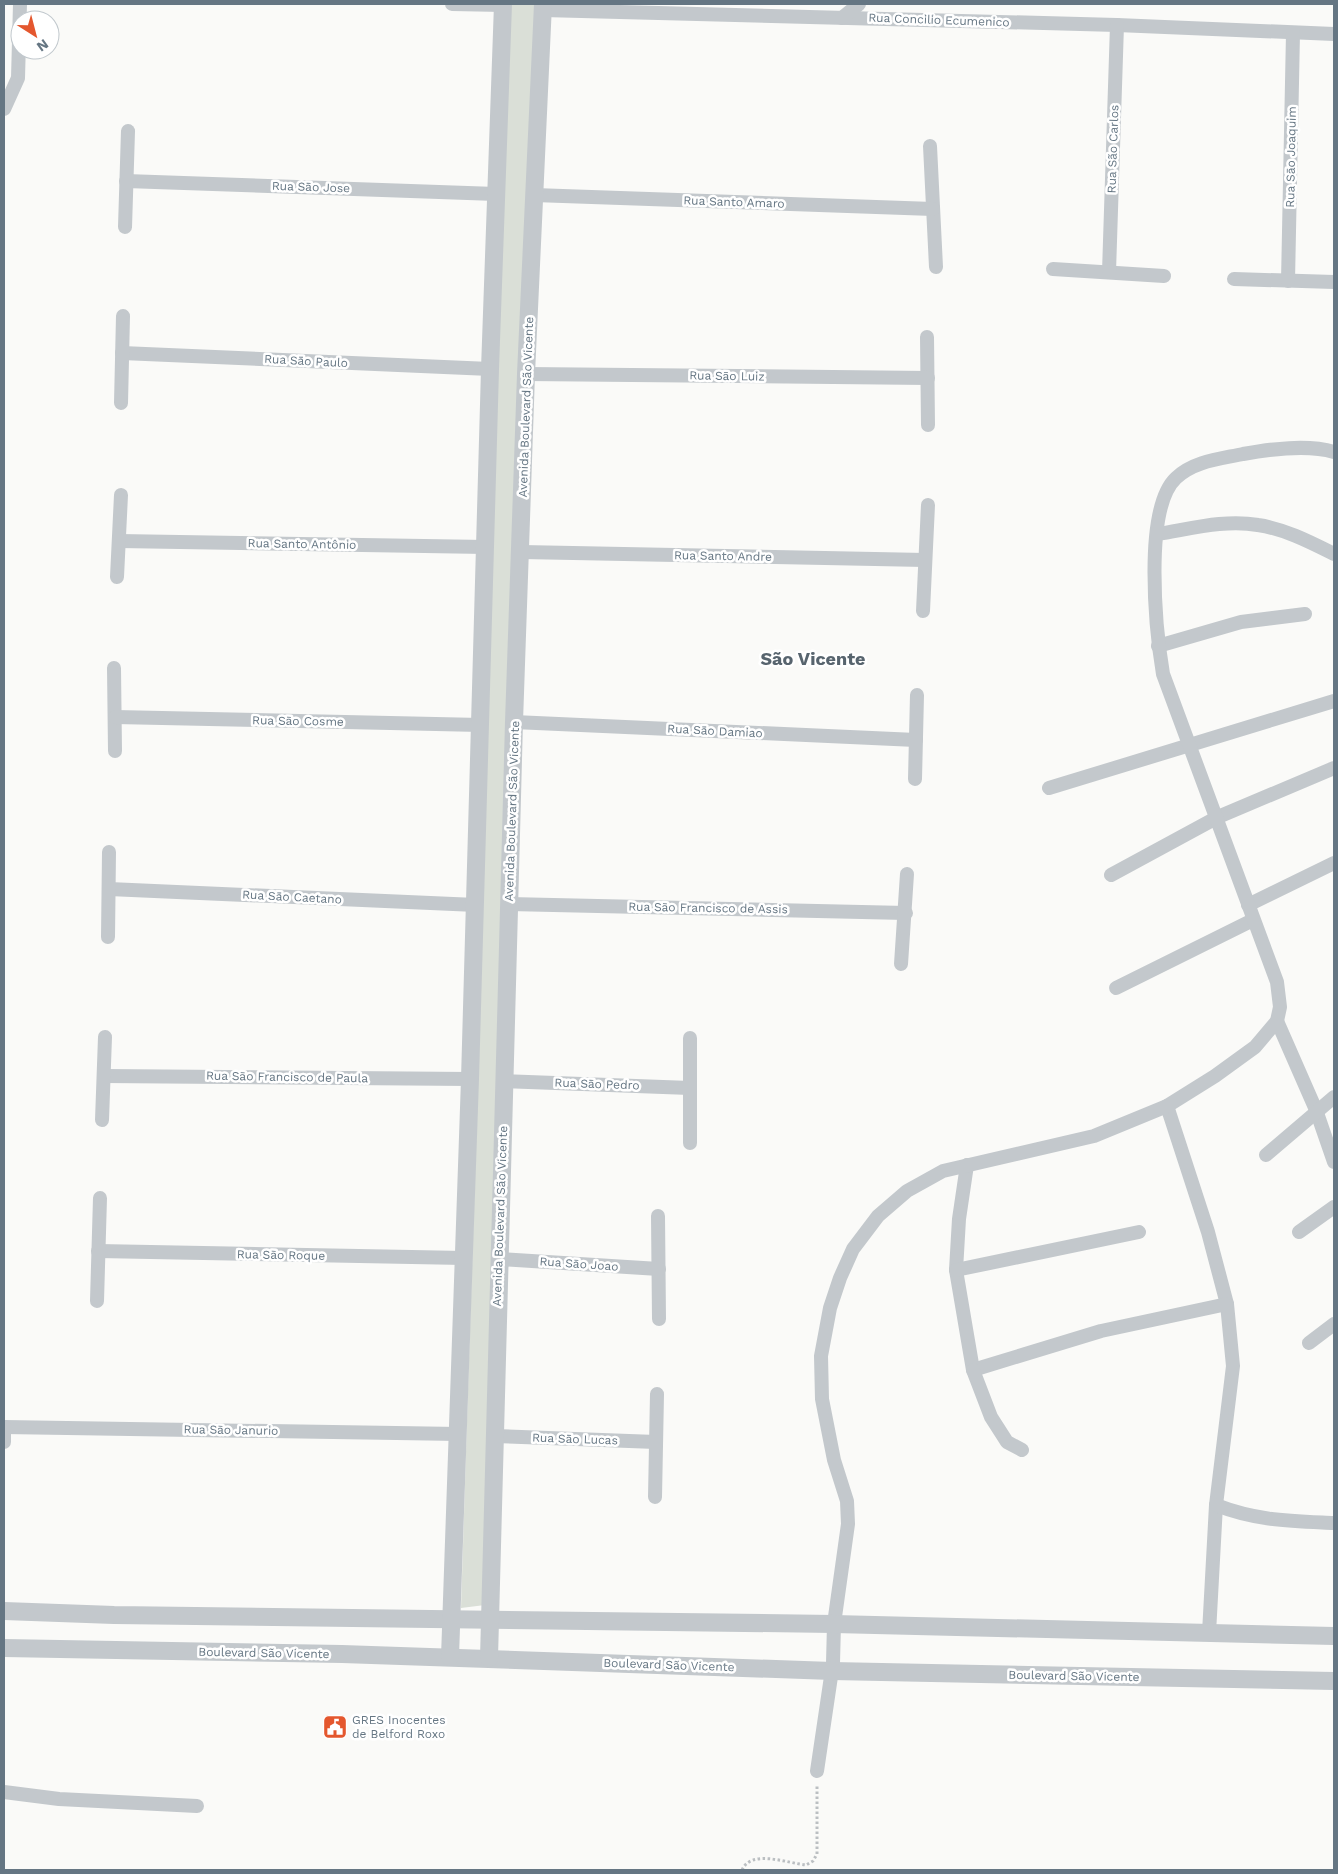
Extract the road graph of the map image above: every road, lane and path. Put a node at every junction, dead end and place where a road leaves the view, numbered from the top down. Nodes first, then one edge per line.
1 (20, 4) edge
2 (452, 4) edge
3 (503, 4) edge
4 (858, 4) edge
5 (543, 7) edge
6 (842, 18) junction
7 (1117, 25) junction
8 (1293, 32) junction
9 (1334, 34) edge
10 (4, 109) edge
11 (128, 131) dead end
12 (930, 146) dead end
13 (126, 181) junction
14 (496, 194) junction
15 (534, 195) junction
16 (933, 210) junction
17 (125, 227) dead end
18 (936, 267) dead end
19 (1053, 269) dead end
20 (1109, 272) junction
21 (1164, 276) dead end
22 (1234, 279) dead end
23 (1288, 281) junction
24 (1334, 282) edge
25 (122, 316) dead end
26 (927, 337) dead end
27 (122, 353) junction
28 (490, 370) junction
29 (526, 374) junction
30 (928, 378) junction
31 (121, 404) dead end
32 (928, 425) dead end
33 (1334, 452) edge
34 (121, 495) dead end
35 (928, 505) dead end
36 (1157, 534) junction
37 (119, 540) junction
38 (486, 548) junction
39 (522, 552) junction
40 (1334, 554) edge
41 (925, 560) junction
42 (117, 577) dead end
43 (923, 611) dead end
44 (1305, 614) dead end
45 (1158, 646) junction
46 (114, 668) dead end
47 (917, 695) dead end
48 (1334, 701) edge
49 (115, 717) junction
50 (514, 722) junction
51 (481, 725) junction
52 (916, 740) junction
53 (1190, 745) junction
54 (115, 751) dead end
55 (1334, 768) edge
56 (915, 780) dead end
57 (1049, 788) dead end
58 (1218, 817) junction
59 (110, 852) dead end
60 (1334, 863) edge
61 (907, 874) dead end
62 (1111, 875) dead end
63 (109, 889) junction
64 (510, 904) junction
65 (476, 905) junction
66 (1248, 905) junction
67 (906, 913) junction
68 (1253, 920) junction
69 (108, 937) dead end
70 (901, 964) dead end
71 (1116, 988) dead end
72 (1277, 1021) junction
73 (105, 1037) dead end
74 (690, 1038) dead end
75 (104, 1076) junction
76 (470, 1079) junction
77 (504, 1080) junction
78 (690, 1088) junction
79 (1334, 1097) edge
80 (1167, 1106) junction
81 (1316, 1110) junction
82 (102, 1120) dead end
83 (690, 1143) dead end
84 (1266, 1154) dead end
85 (1334, 1162) edge
86 (967, 1166) junction
87 (100, 1198) dead end
88 (1334, 1207) edge
89 (658, 1216) dead end
90 (1139, 1232) dead end
91 (1298, 1232) dead end
92 (98, 1251) junction
93 (464, 1258) junction
94 (499, 1259) junction
95 (658, 1269) junction
96 (956, 1270) junction
97 (97, 1301) dead end
98 (1227, 1304) junction
99 (659, 1319) dead end
100 (1334, 1324) edge
101 (1309, 1344) dead end
102 (973, 1370) junction
103 (657, 1394) dead end
104 (4, 1427) edge
105 (459, 1434) junction
106 (494, 1436) junction
107 (4, 1442) edge
108 (656, 1442) junction
109 (1022, 1450) dead end
110 (655, 1497) dead end
111 (1216, 1505) junction
112 (1334, 1523) edge
113 (4, 1611) edge
114 (452, 1619) junction
115 (490, 1619) junction
116 (834, 1624) junction
117 (1209, 1633) junction
118 (1334, 1636) edge
119 (4, 1648) edge
120 (450, 1657) junction
121 (489, 1658) junction
122 (832, 1671) junction
123 (1334, 1681) edge
124 (817, 1771) joint
125 (4, 1792) edge
126 (197, 1806) dead end
127 (742, 1870) edge

1 - 10 street
2 - 3 street
3 - 14 street
4 - 6 street
5 - 6 street, Rua Concilio Ecumenico
5 - 15 street, Avenida Boulevard São Vicente
6 - 7 street, Rua Concilio Ecumenico
7 - 8 street, Rua Concilio Ecumenico
7 - 20 street, Rua São Carlos
8 - 9 street, Rua Concilio Ecumenico
8 - 23 street, Rua Sāo Joaquim
11 - 13 street
12 - 16 street
13 - 14 street, Rua Sāo Jose
13 - 17 street
14 - 28 street
15 - 16 street, Rua Santo Amaro
15 - 29 street, Avenida Boulevard São Vicente
16 - 18 street
19 - 20 street
20 - 21 street
22 - 23 street
23 - 24 street
25 - 27 street
26 - 30 street
27 - 28 street, Rua Sāo Paulo
27 - 31 street
28 - 38 street
29 - 30 street, Rua Sāo Luiz
29 - 39 street, Avenida Boulevard São Vicente
30 - 32 street
33 - 36 street
34 - 37 street
35 - 41 street
36 - 40 street
36 - 45 street
37 - 38 street, Rua Santo Antônio
37 - 42 street
38 - 51 street
39 - 41 street, Rua Santo Andre
39 - 50 street, Avenida Boulevard São Vicente
41 - 43 street
44 - 45 street
45 - 53 street
46 - 49 street
47 - 52 street
48 - 53 street
49 - 51 street, Rua Sāo Cosme
49 - 54 street
50 - 52 street, Rua Sāo Damiao
50 - 64 street, Avenida Boulevard São Vicente
51 - 65 street
52 - 56 street
53 - 57 street
53 - 58 street
55 - 58 street
58 - 62 street
58 - 66 street
59 - 63 street
60 - 66 street
61 - 67 street
63 - 65 street, Rua Sāo Caetano
63 - 69 street
64 - 67 street, Rua Sāo Francisco de Assis
64 - 77 street, Avenida Boulevard São Vicente
65 - 76 street
66 - 68 street
67 - 70 street
68 - 71 street
68 - 72 street
72 - 80 street
72 - 81 street
73 - 75 street
74 - 78 street
75 - 76 street, Rua Sāo Francisco de Paula
75 - 82 street
76 - 93 street
77 - 78 street, Rua Sāo Pedro
77 - 94 street, Avenida Boulevard São Vicente
78 - 83 street
79 - 81 street
80 - 86 street
80 - 98 street
81 - 84 street
81 - 85 street
86 - 96 street
86 - 116 street
87 - 92 street
88 - 91 street
89 - 95 street
90 - 96 street
92 - 93 street, Rua Sāo Roque
92 - 97 street
93 - 105 street
94 - 95 street, Rua Sāo Joao
94 - 106 street, Avenida Boulevard São Vicente
95 - 99 street
96 - 102 street
98 - 102 street
98 - 111 street
100 - 101 street
102 - 109 street
103 - 108 street
104 - 105 street, Rua Sāo Janurio
104 - 107 street
105 - 114 street
106 - 108 street, Rua Sāo Lucas
106 - 115 street, Avenida Boulevard São Vicente
108 - 110 street
111 - 112 street
111 - 117 street
113 - 114 street
114 - 115 street
114 - 120 street
115 - 116 street
115 - 121 street, Avenida Boulevard São Vicente
116 - 117 street
116 - 122 street
117 - 118 street
119 - 120 street, Boulevard São Vicente
120 - 121 street, Boulevard São Vicente
121 - 122 street, Boulevard São Vicente
122 - 123 street, Boulevard São Vicente
122 - 124 street
124 - 127 path
125 - 126 street

